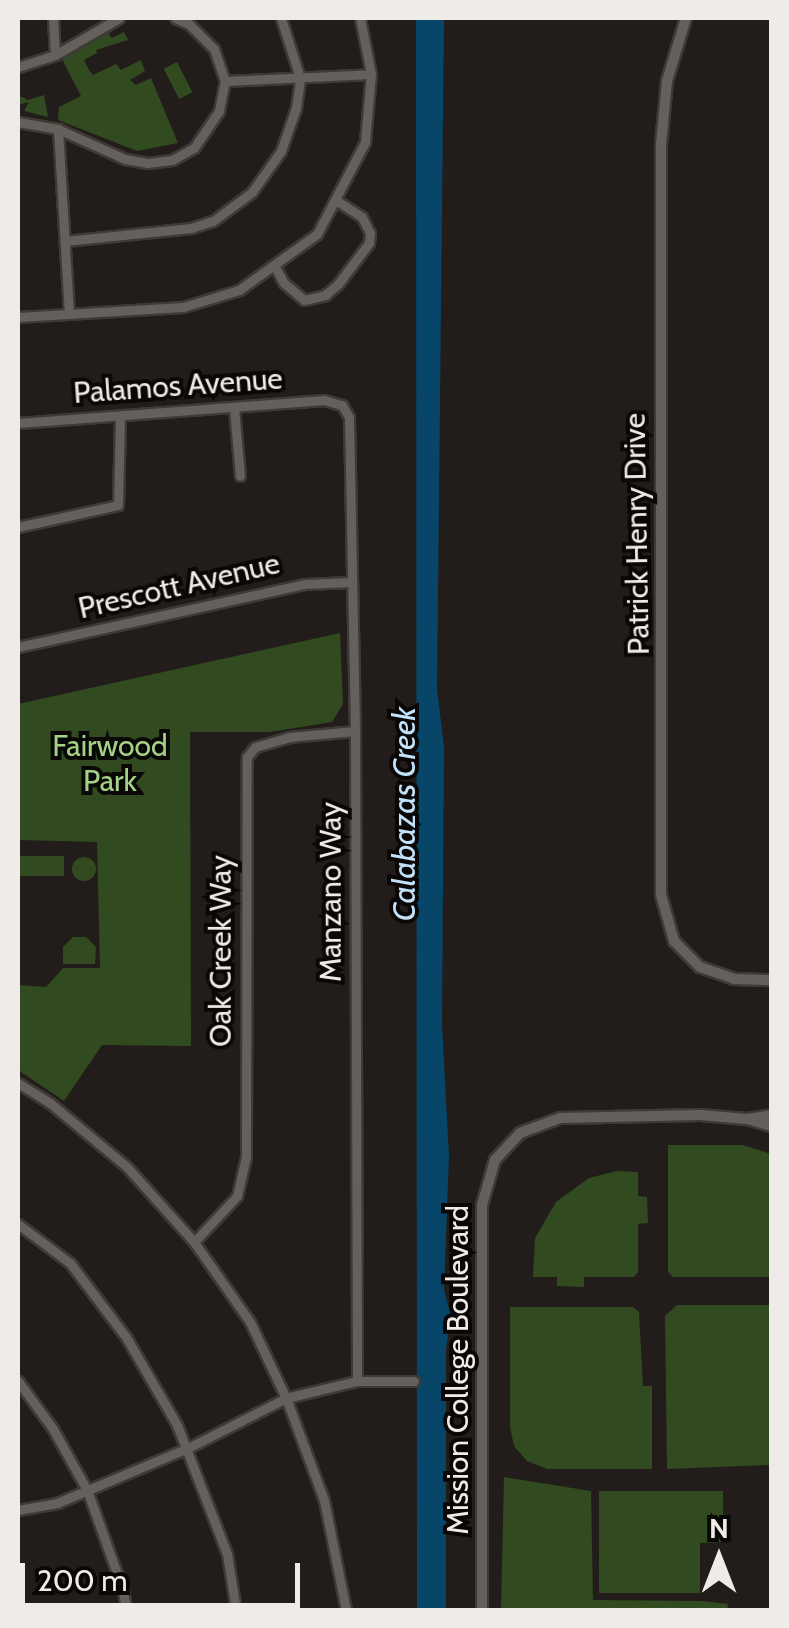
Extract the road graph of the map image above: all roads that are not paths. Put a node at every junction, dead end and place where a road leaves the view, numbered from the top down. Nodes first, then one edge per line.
1 (53, 18) edge
2 (119, 18) edge
3 (174, 18) edge
4 (282, 18) edge
5 (360, 18) edge
6 (686, 18) edge
7 (55, 55) junction
8 (18, 67) edge
9 (371, 74) junction
10 (300, 78) junction
11 (226, 82) junction
12 (18, 122) edge
13 (58, 129) junction
14 (336, 201) junction
15 (65, 241) junction
16 (275, 267) junction
17 (69, 313) junction
18 (18, 317) edge
19 (342, 405) joint
20 (234, 408) junction
21 (120, 416) junction
22 (18, 423) edge
23 (240, 476) dead end
24 (18, 527) edge
25 (352, 582) junction
26 (18, 648) edge
27 (356, 731) junction
28 (772, 980) edge
29 (18, 1083) edge
30 (772, 1115) edge
31 (748, 1119) junction
32 (772, 1126) edge
33 (18, 1224) edge
34 (194, 1242) junction
35 (414, 1380) dead end
36 (18, 1381) edge
37 (356, 1381) junction
38 (286, 1398) junction
39 (188, 1448) junction
40 (88, 1490) junction
41 (18, 1510) edge
42 (126, 1610) edge
43 (236, 1610) edge
44 (346, 1610) edge
45 (482, 1610) edge

1 - 7 street
2 - 7 street
3 - 11 street
4 - 10 street
5 - 9 street
6 - 28 street, Patrick Henry Drive
7 - 8 street
9 - 10 street
9 - 14 street
10 - 11 street
10 - 15 street
11 - 13 street
12 - 13 street
13 - 15 street
14 - 16 street
14 - 16 street
15 - 17 street
16 - 17 street
17 - 18 street
19 - 20 street, Palamos Avenue
19 - 25 street, Manzano Way
20 - 21 street, Palamos Avenue
20 - 23 street
21 - 22 street, Palamos Avenue
21 - 24 street
25 - 26 street, Prescott Avenue
25 - 27 street, Manzano Way
27 - 34 street, Oak Creek Way
27 - 37 street, Manzano Way
29 - 34 street
30 - 31 street, Mission College Boulevard
31 - 32 street, Mission College Boulevard
31 - 45 street, Mission College Boulevard
33 - 39 street
34 - 38 street
35 - 37 street
36 - 40 street
37 - 38 street
38 - 39 street
38 - 44 street
39 - 40 street
39 - 43 street
40 - 41 street
40 - 42 street

